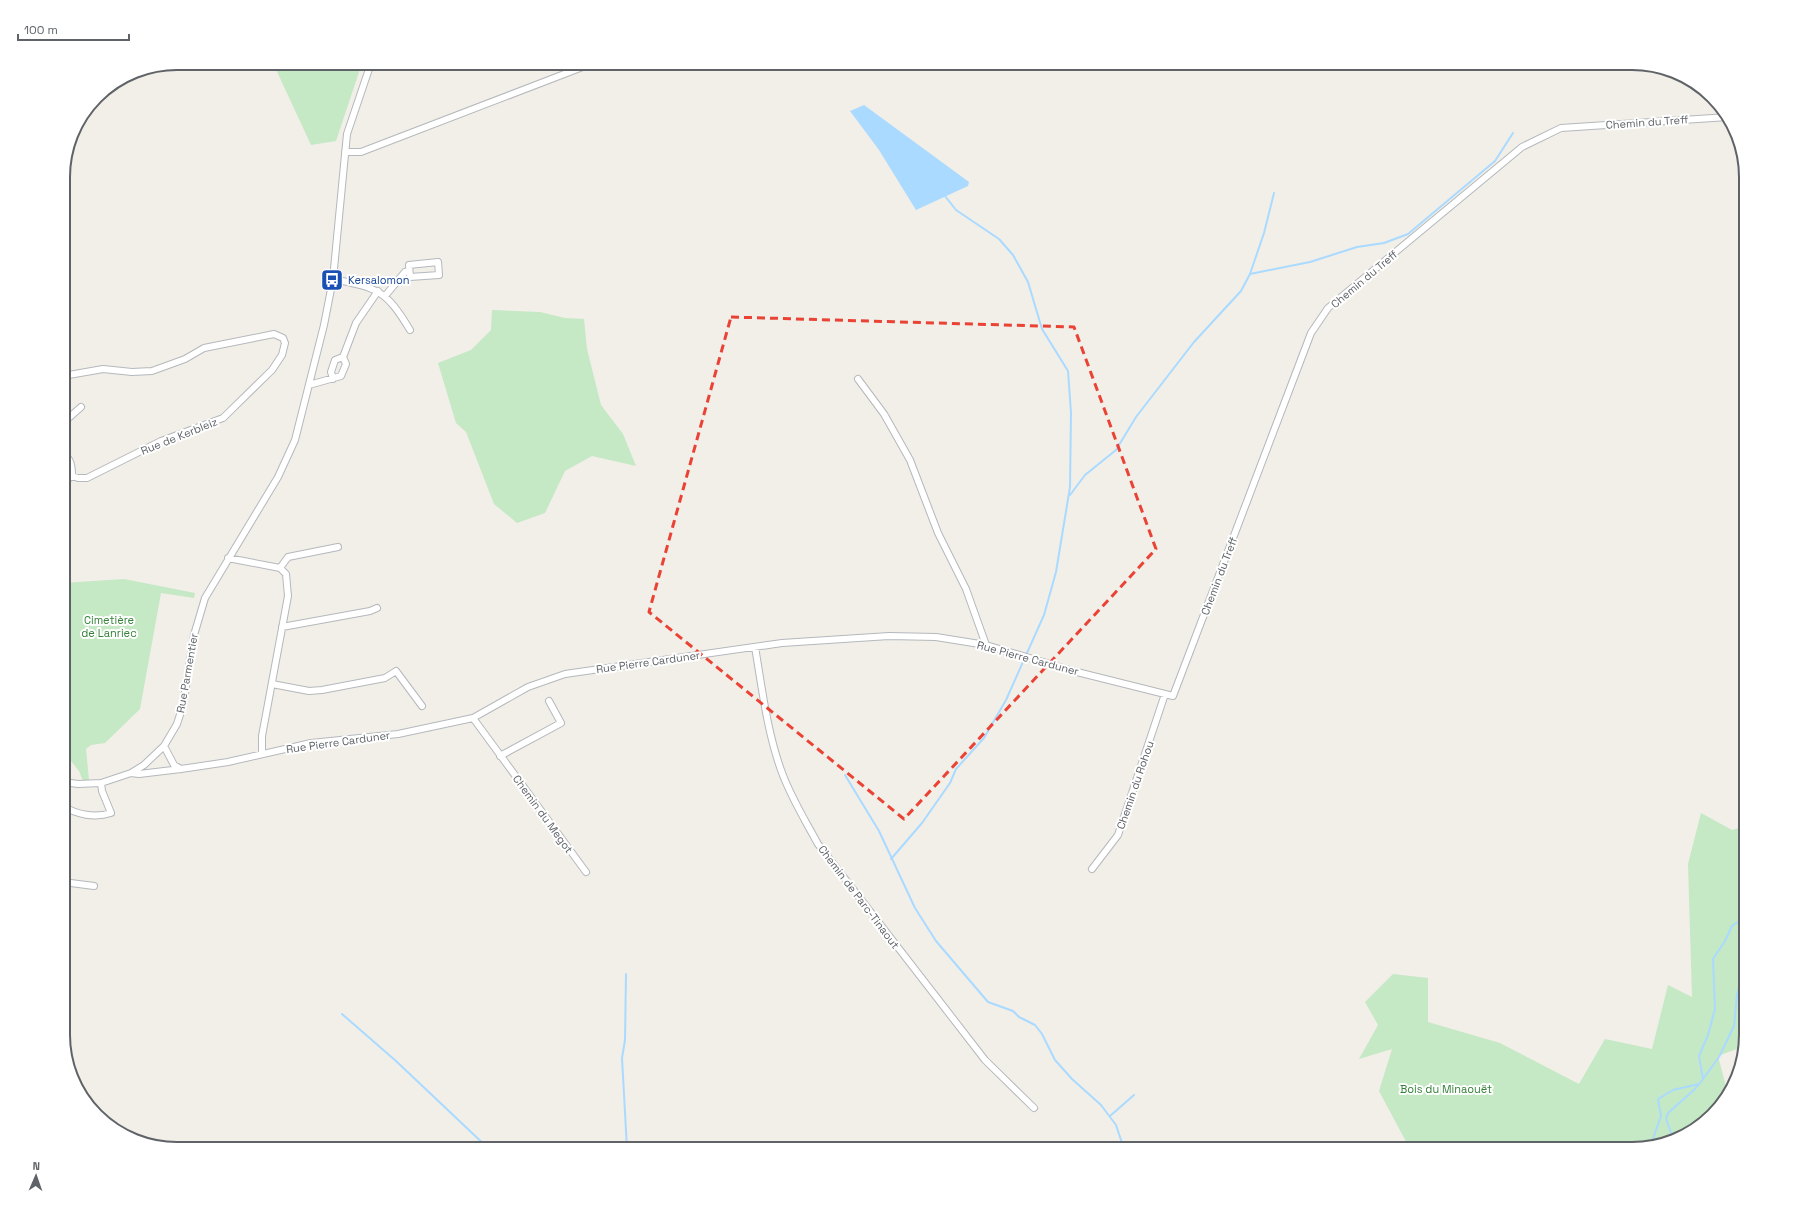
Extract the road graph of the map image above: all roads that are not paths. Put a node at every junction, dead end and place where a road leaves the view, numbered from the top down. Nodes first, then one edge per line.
1 (369, 70) edge
2 (575, 70) edge
3 (1721, 117) edge
4 (345, 152) junction
5 (409, 271) junction
6 (333, 280) junction
7 (378, 291) junction
8 (385, 296) junction
9 (410, 330) dead end
10 (343, 357) junction
11 (70, 374) edge
12 (333, 379) junction
13 (858, 379) dead end
14 (309, 385) junction
15 (81, 407) dead end
16 (70, 417) edge
17 (70, 461) edge
18 (72, 476) joint
19 (338, 547) dead end
20 (228, 558) junction
21 (280, 568) junction
22 (377, 608) dead end
23 (282, 627) junction
24 (986, 645) junction
25 (755, 647) junction
26 (272, 684) junction
27 (1166, 694) junction
28 (1173, 696) joint
29 (549, 701) dead end
30 (422, 706) dead end
31 (473, 718) junction
32 (164, 746) junction
33 (262, 754) junction
34 (500, 756) junction
35 (181, 769) junction
36 (131, 773) junction
37 (70, 782) edge
38 (101, 783) junction
39 (70, 810) edge
40 (1092, 869) dead end
41 (586, 872) dead end
42 (70, 883) edge
43 (94, 886) dead end
44 (1034, 1108) dead end

1 - 4 street, Rue Parmentier
2 - 4 street
3 - 28 street, Chemin du Treff
4 - 6 street, Rue Parmentier
5 - 5 street
5 - 8 street
6 - 7 street
6 - 14 street, Rue Parmentier
7 - 8 street
7 - 10 street
8 - 9 street
10 - 12 street
10 - 12 street
11 - 18 street, Rue de Kerbleiz
12 - 14 street
13 - 24 street
14 - 20 street, Rue Parmentier
15 - 16 street
17 - 18 street
19 - 21 street
20 - 21 street
20 - 32 street, Rue Parmentier
21 - 23 street
22 - 23 street
23 - 26 street
24 - 25 street, Rue Pierre Carduner
24 - 27 street, Rue Pierre Carduner
25 - 31 street, Rue Pierre Carduner
25 - 44 street, Chemin de Parc-Tinaout
26 - 30 street
26 - 33 street
27 - 28 street, Rue Pierre Carduner
27 - 40 street, Chemin du Rohou
29 - 34 street
31 - 33 street, Rue Pierre Carduner
31 - 34 street, Chemin du Megot
32 - 35 street
32 - 36 street, Rue Parmentier
33 - 35 street, Rue Pierre Carduner
34 - 41 street, Chemin du Megot
35 - 36 street, Rue Pierre Carduner
36 - 38 street, Rue Parmentier
37 - 38 street, Rue Parmentier
38 - 39 street
42 - 43 street

